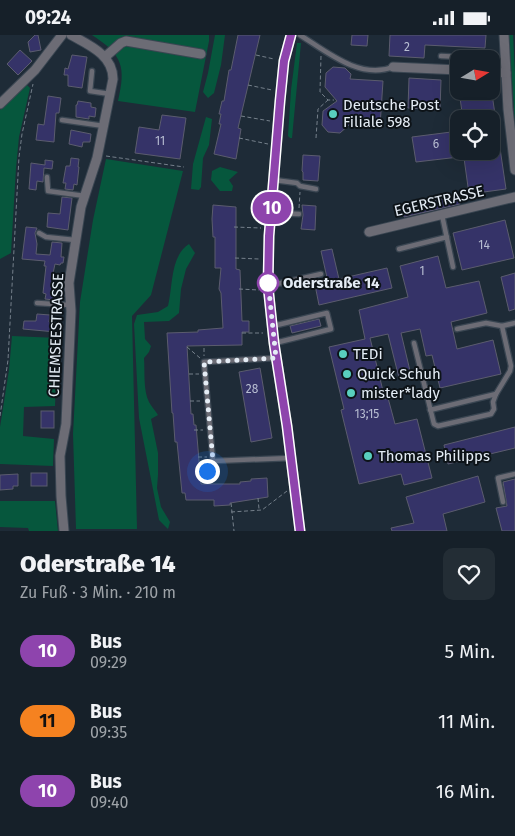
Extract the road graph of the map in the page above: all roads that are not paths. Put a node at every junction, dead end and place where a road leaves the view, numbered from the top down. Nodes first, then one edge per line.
1 (62, 35) edge
2 (72, 35) edge
3 (291, 35) edge
4 (300, 35) edge
5 (504, 35) edge
6 (200, 53) dead end
7 (441, 56) dead end
8 (105, 57) junction
9 (505, 59) junction
10 (393, 67) joint
11 (450, 70) edge
12 (92, 71) dead end
13 (500, 73) edge
14 (506, 73) junction
15 (110, 95) junction
16 (0, 104) edge
17 (62, 121) dead end
18 (104, 126) junction
19 (515, 170) edge
20 (47, 177) dead end
21 (274, 180) junction
22 (316, 189) dead end
23 (85, 196) junction
24 (515, 197) edge
25 (271, 213) junction
26 (299, 214) road end
27 (442, 215) junction
28 (369, 232) dead end
29 (39, 233) dead end
30 (447, 237) junction
31 (75, 240) junction
32 (399, 249) dead end
33 (453, 267) dead end
34 (321, 274) dead end
35 (268, 288) junction
36 (37, 303) dead end
37 (71, 305) junction
38 (515, 323) edge
39 (502, 326) junction
40 (272, 329) junction
41 (457, 329) dead end
42 (274, 343) junction
43 (414, 343) dead end
44 (276, 358) junction
45 (496, 394) junction
46 (430, 410) junction
47 (291, 458) junction
48 (515, 474) edge
49 (503, 501) dead end
50 (64, 531) edge
51 (300, 531) edge

1 - 16 street
2 - 8 street
3 - 21 street
4 - 10 lane
5 - 9 street
6 - 8 street
7 - 9 lane
8 - 15 street, CHIEMSEESTRASSE
9 - 14 street
10 - 11 street
12 - 15 lane
13 - 14 street
14 - 19 street
15 - 18 street, CHIEMSEESTRASSE
17 - 18 lane
18 - 23 street, CHIEMSEESTRASSE
20 - 23 lane
21 - 22 lane
21 - 25 street
23 - 31 street, CHIEMSEESTRASSE
24 - 27 street, EGERSTRASSE
25 - 26 lane
25 - 35 street
27 - 28 street, EGERSTRASSE
27 - 30 lane
29 - 31 lane
30 - 32 lane
30 - 33 lane
31 - 37 street, CHIEMSEESTRASSE
34 - 35 lane
35 - 40 street
36 - 37 lane
37 - 50 street, CHIEMSEESTRASSE
38 - 39 lane
39 - 41 lane
39 - 45 lane
40 - 42 street
40 - 42 lane
42 - 44 street
43 - 46 lane
44 - 47 street
44 - 47 lane
45 - 46 lane
45 - 46 lane
47 - 51 street
48 - 49 lane

